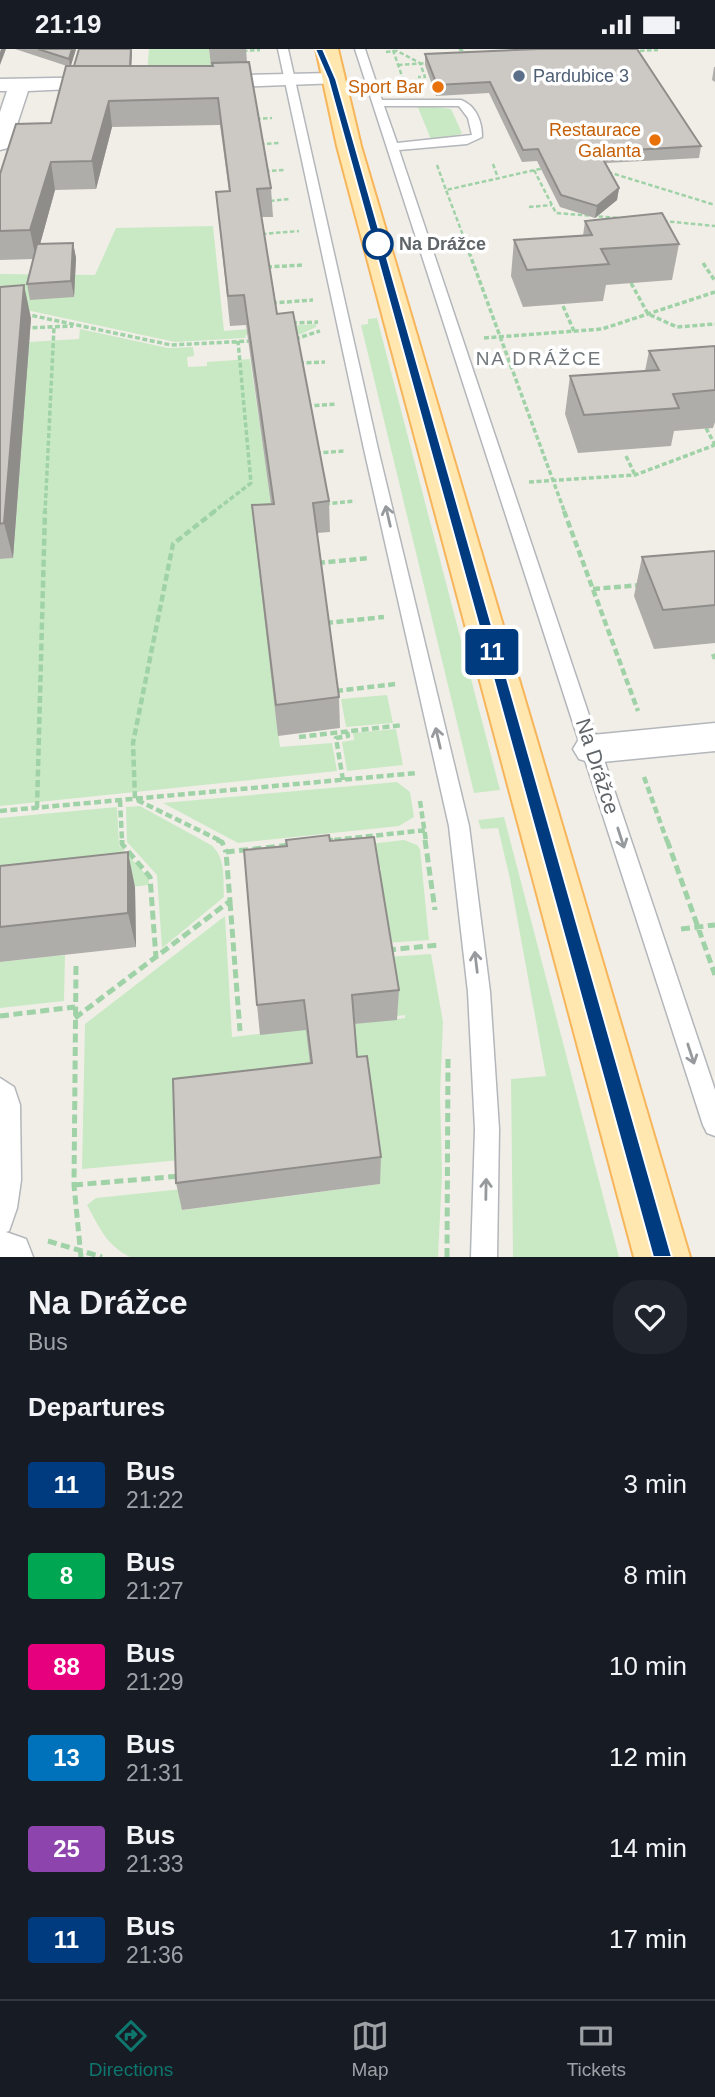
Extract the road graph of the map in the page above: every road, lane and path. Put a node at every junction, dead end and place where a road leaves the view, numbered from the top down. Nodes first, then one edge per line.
1 (283, 49) edge
2 (360, 49) edge
3 (459, 49) edge
4 (264, 50) edge
5 (658, 50) edge
6 (243, 51) edge
7 (393, 51) dead end
8 (632, 51) edge
9 (471, 54) edge
10 (326, 59) edge
11 (433, 62) edge
12 (420, 63) junction
13 (398, 65) dead end
14 (403, 78) dead end
15 (280, 81) junction
16 (186, 82) edge
17 (132, 83) edge
18 (10, 84) edge
19 (378, 103) junction
20 (256, 119) edge
21 (0, 143) edge
22 (260, 144) edge
23 (393, 146) junction
24 (284, 152) dead end
25 (545, 160) edge
26 (286, 161) dead end
27 (493, 165) dead end
28 (556, 165) edge
29 (596, 169) edge
30 (288, 170) junction
31 (534, 170) junction
32 (265, 171) edge
33 (524, 173) junction
34 (498, 178) junction
35 (290, 180) dead end
36 (292, 190) dead end
37 (294, 199) dead end
38 (549, 199) junction
39 (556, 199) edge
40 (552, 205) junction
41 (715, 205) edge
42 (529, 207) dead end
43 (622, 218) edge
44 (298, 221) dead end
45 (662, 221) edge
46 (715, 226) edge
47 (300, 231) junction
48 (262, 234) edge
49 (303, 242) dead end
50 (305, 253) dead end
51 (704, 263) dead end
52 (307, 264) junction
53 (267, 267) edge
54 (310, 276) dead end
55 (715, 281) edge
56 (631, 283) edge
57 (312, 288) dead end
58 (715, 292) edge
59 (272, 303) edge
60 (563, 306) dead end
61 (317, 312) dead end
62 (19, 314) edge
63 (648, 314) junction
64 (319, 322) junction
65 (286, 323) edge
66 (715, 324) edge
67 (81, 325) junction
68 (54, 327) junction
69 (13, 329) edge
70 (574, 331) junction
71 (499, 337) junction
72 (297, 338) edge
73 (285, 339) edge
74 (262, 340) edge
75 (238, 341) junction
76 (323, 341) dead end
77 (457, 341) junction
78 (325, 351) dead end
79 (330, 372) dead end
80 (334, 394) dead end
81 (339, 416) dead end
82 (706, 428) edge
83 (344, 439) dead end
84 (715, 445) edge
85 (626, 456) dead end
86 (349, 463) dead end
87 (635, 475) junction
88 (552, 481) junction
89 (504, 484) junction
90 (354, 489) dead end
91 (359, 512) dead end
92 (366, 547) dead end
93 (397, 555) junction
94 (369, 558) junction
95 (317, 563) edge
96 (371, 570) dead end
97 (643, 585) edge
98 (593, 589) junction
99 (379, 605) dead end
100 (410, 614) junction
101 (381, 617) junction
102 (326, 623) edge
103 (384, 631) dead end
104 (392, 671) dead end
105 (425, 680) junction
106 (395, 685) junction
107 (335, 692) edge
108 (398, 698) dead end
109 (401, 711) dead end
110 (403, 725) junction
111 (347, 731) junction
112 (299, 737) dead end
113 (406, 737) dead end
114 (715, 737) edge
115 (592, 749) junction
116 (647, 759) junction
117 (411, 761) dead end
118 (446, 772) junction
119 (414, 774) junction
120 (343, 780) junction
121 (416, 785) dead end
122 (419, 797) dead end
123 (135, 799) junction
124 (120, 800) junction
125 (37, 808) junction
126 (0, 811) edge
127 (459, 827) junction
128 (425, 830) junction
129 (320, 842) edge
130 (293, 845) edge
131 (226, 852) junction
132 (230, 901) junction
133 (436, 919) dead end
134 (438, 932) dead end
135 (439, 945) junction
136 (386, 950) edge
137 (441, 956) dead end
138 (156, 958) junction
139 (76, 966) dead end
140 (715, 975) edge
141 (75, 1007) junction
142 (0, 1016) edge
143 (75, 1018) junction
144 (240, 1031) dead end
145 (448, 1054) dead end
146 (0, 1089) edge
147 (715, 1125) edge
148 (181, 1176) edge
149 (74, 1185) junction
150 (0, 1222) edge
151 (0, 1255) edge
152 (8, 1257) edge
153 (81, 1257) edge
154 (447, 1257) edge
155 (484, 1257) edge
156 (662, 1257) edge

1 - 15 lane
2 - 19 lane, Na Drážce
3 - 9 path
4 - 6 path
5 - 8 path
7 - 12 path
10 - 15 street
10 - 156 main road
11 - 12 path
12 - 13 path
12 - 14 path
15 - 16 street
15 - 20 path
93 -> 15 lane
17 - 18 street
18 - 21 street
19 - 23 lane, Na Drážce
19 - 23 lane
22 - 24 path
23 - 77 lane, Na Drážce
25 - 33 path
26 - 30 path
27 - 34 path
28 - 31 path
29 - 41 path
30 - 32 path
30 - 35 path
31 - 33 path
31 - 38 path
33 - 34 path
34 - 71 path
36 - 37 path
38 - 39 path
38 - 40 path
40 - 42 path
40 - 43 path
44 - 47 path
45 - 46 path
47 - 48 path
47 - 49 path
50 - 52 path
51 - 55 path
52 - 53 path
52 - 54 path
56 - 63 path
57 - 59 path
58 - 63 path
60 - 70 path
61 - 64 path
62 - 67 path
63 - 66 path
63 - 70 path
64 - 65 path
64 - 76 path
67 - 68 path
67 - 75 path
68 - 69 path
68 - 125 path
70 - 71 path
71 - 77 path
71 - 88 path
72 - 73 path
74 - 75 path
75 - 123 path
77 - 89 lane, Na Drážce
78 - 79 path
80 - 81 path
82 - 84 path
83 - 86 path
84 - 87 path
85 - 87 path
87 - 88 path
88 - 89 path
88 - 98 path
89 - 115 lane, Na Drážce
90 - 91 path
92 - 94 path
93 - 94 path
93 - 100 lane
94 - 95 path
94 - 96 path
97 - 98 path
98 - 116 path
99 - 101 path
100 - 101 path
100 - 105 lane
101 - 102 path
101 - 103 path
104 - 106 path
105 - 106 path
118 -> 105 lane
106 - 107 path
106 - 108 path
109 - 110 path
110 - 111 path
110 - 113 path
111 - 112 path
111 - 120 path
114 - 116 street
115 - 116 street
115 -> 147 lane, Na Drážce
116 - 140 path
117 - 119 path
118 - 119 path
118 - 127 lane
119 - 120 path
119 - 121 path
120 - 123 path
122 - 128 path
123 - 124 path
123 - 131 path
124 - 125 path
124 - 138 path
125 - 126 path
127 - 128 path
155 -> 127 lane
128 - 129 path
128 - 133 path
130 - 131 path
131 - 132 path
132 - 138 path
132 - 144 path
134 - 135 path
135 - 136 path
135 - 137 path
138 - 143 path
139 - 141 path
141 - 142 path
141 - 143 path
143 - 149 path
145 - 154 path
146 - 150 lane
148 - 149 path
149 - 153 path
151 - 152 street

